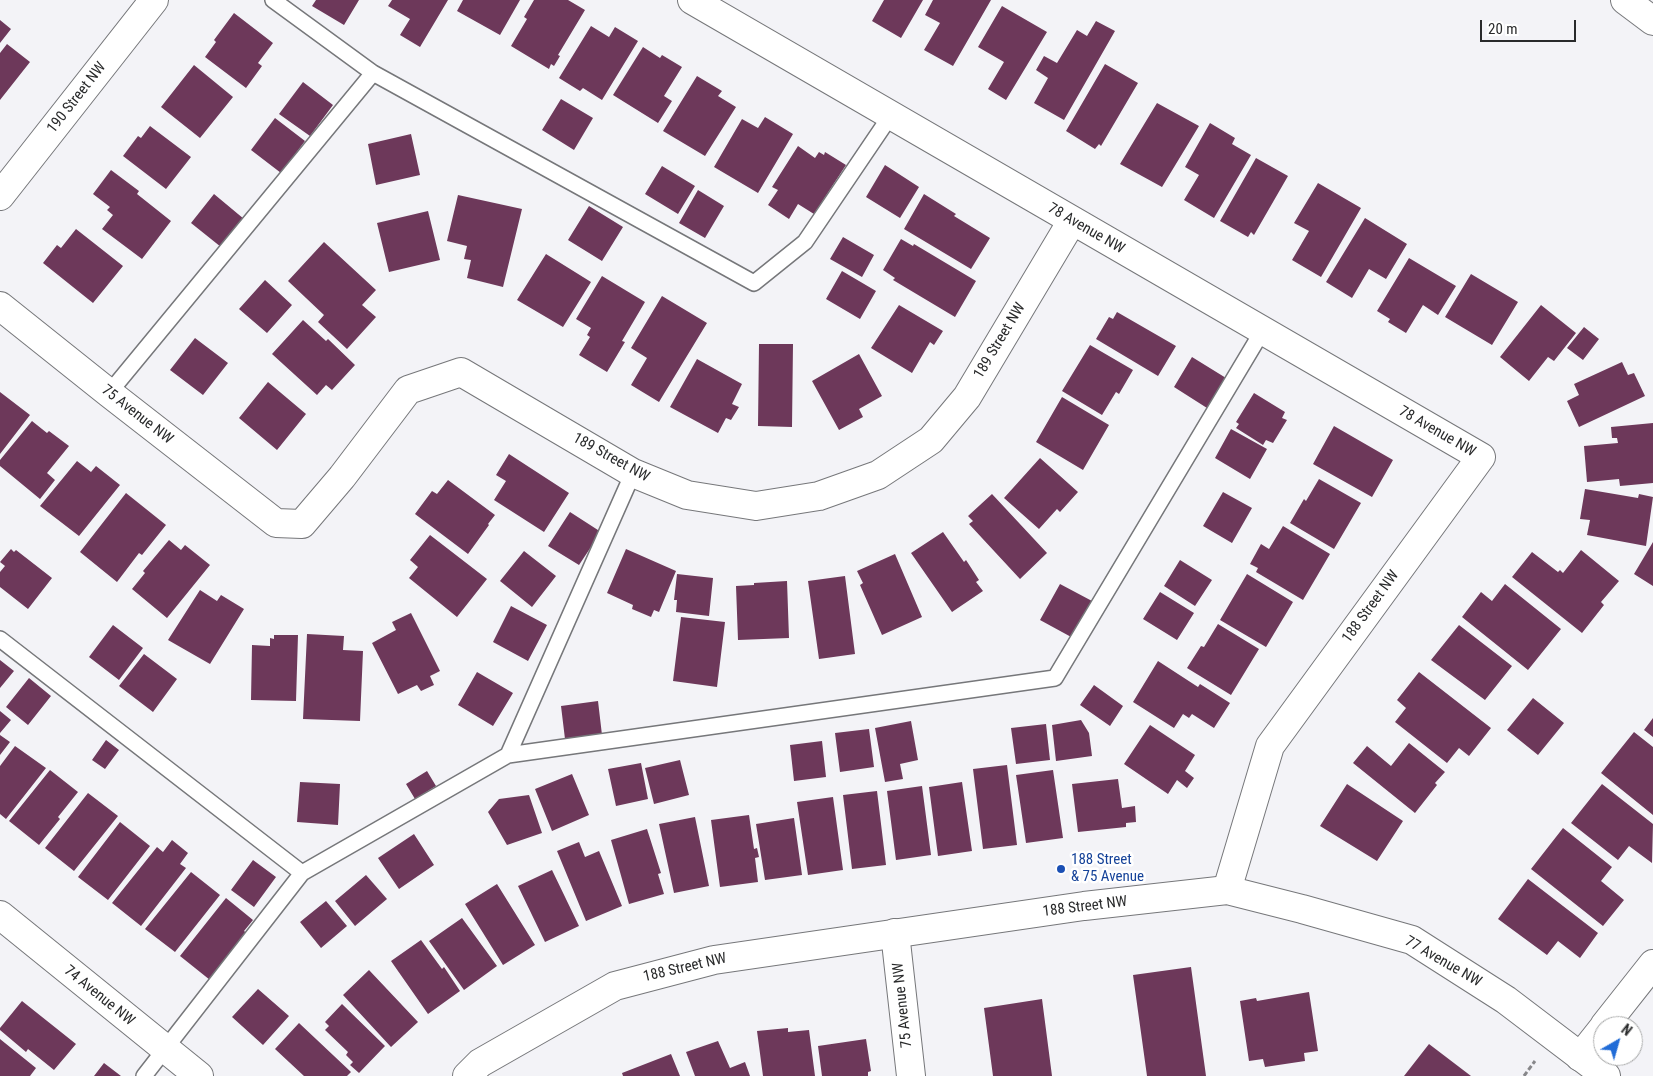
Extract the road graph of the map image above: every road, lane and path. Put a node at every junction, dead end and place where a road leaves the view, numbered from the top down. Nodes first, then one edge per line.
1 (154, 0) edge
2 (273, 0) edge
3 (692, 0) edge
4 (1625, 0) edge
5 (1653, 21) edge
6 (373, 73) junction
7 (891, 115) junction
8 (0, 196) edge
9 (1072, 221) junction
10 (0, 306) edge
11 (1263, 330) junction
12 (109, 393) junction
13 (1480, 457) joint
14 (633, 473) junction
15 (276, 523) joint
16 (0, 639) edge
17 (508, 755) junction
18 (302, 873) junction
19 (1226, 890) junction
20 (0, 915) edge
21 (895, 933) junction
22 (1653, 964) edge
23 (1613, 1016) edge
24 (1593, 1041) edge
25 (165, 1049) junction
26 (1580, 1057) junction
27 (1535, 1061) dead end
28 (144, 1076) edge
29 (199, 1076) edge
30 (467, 1076) edge
31 (911, 1076) edge
32 (1524, 1076) edge
33 (1606, 1076) edge

1 - 8 main road, 190 Street NW
2 - 6 lane
3 - 7 main road, 78 Avenue NW
4 - 5 main road
6 - 7 lane
6 - 12 lane
7 - 9 main road, 78 Avenue NW
9 - 11 main road, 78 Avenue NW
9 - 14 main road, 189 Street NW
10 - 12 main road, 75 Avenue NW
11 - 13 main road, 78 Avenue NW
11 - 17 lane
12 - 15 main road, 75 Avenue NW
13 - 19 main road, 188 Street NW
14 - 15 main road, 189 Street NW
14 - 17 lane
16 - 18 lane
17 - 18 lane
18 - 25 lane
19 - 21 main road, 188 Street NW
19 - 26 main road, 77 Avenue NW
20 - 25 main road, 74 Avenue NW
21 - 30 main road, 188 Street NW
21 - 31 main road, 75 Avenue NW
22 - 23 main road
24 - 26 main road
25 - 28 lane
25 - 29 main road, 74 Avenue NW
26 - 33 main road, 77 Avenue NW
27 - 32 path

